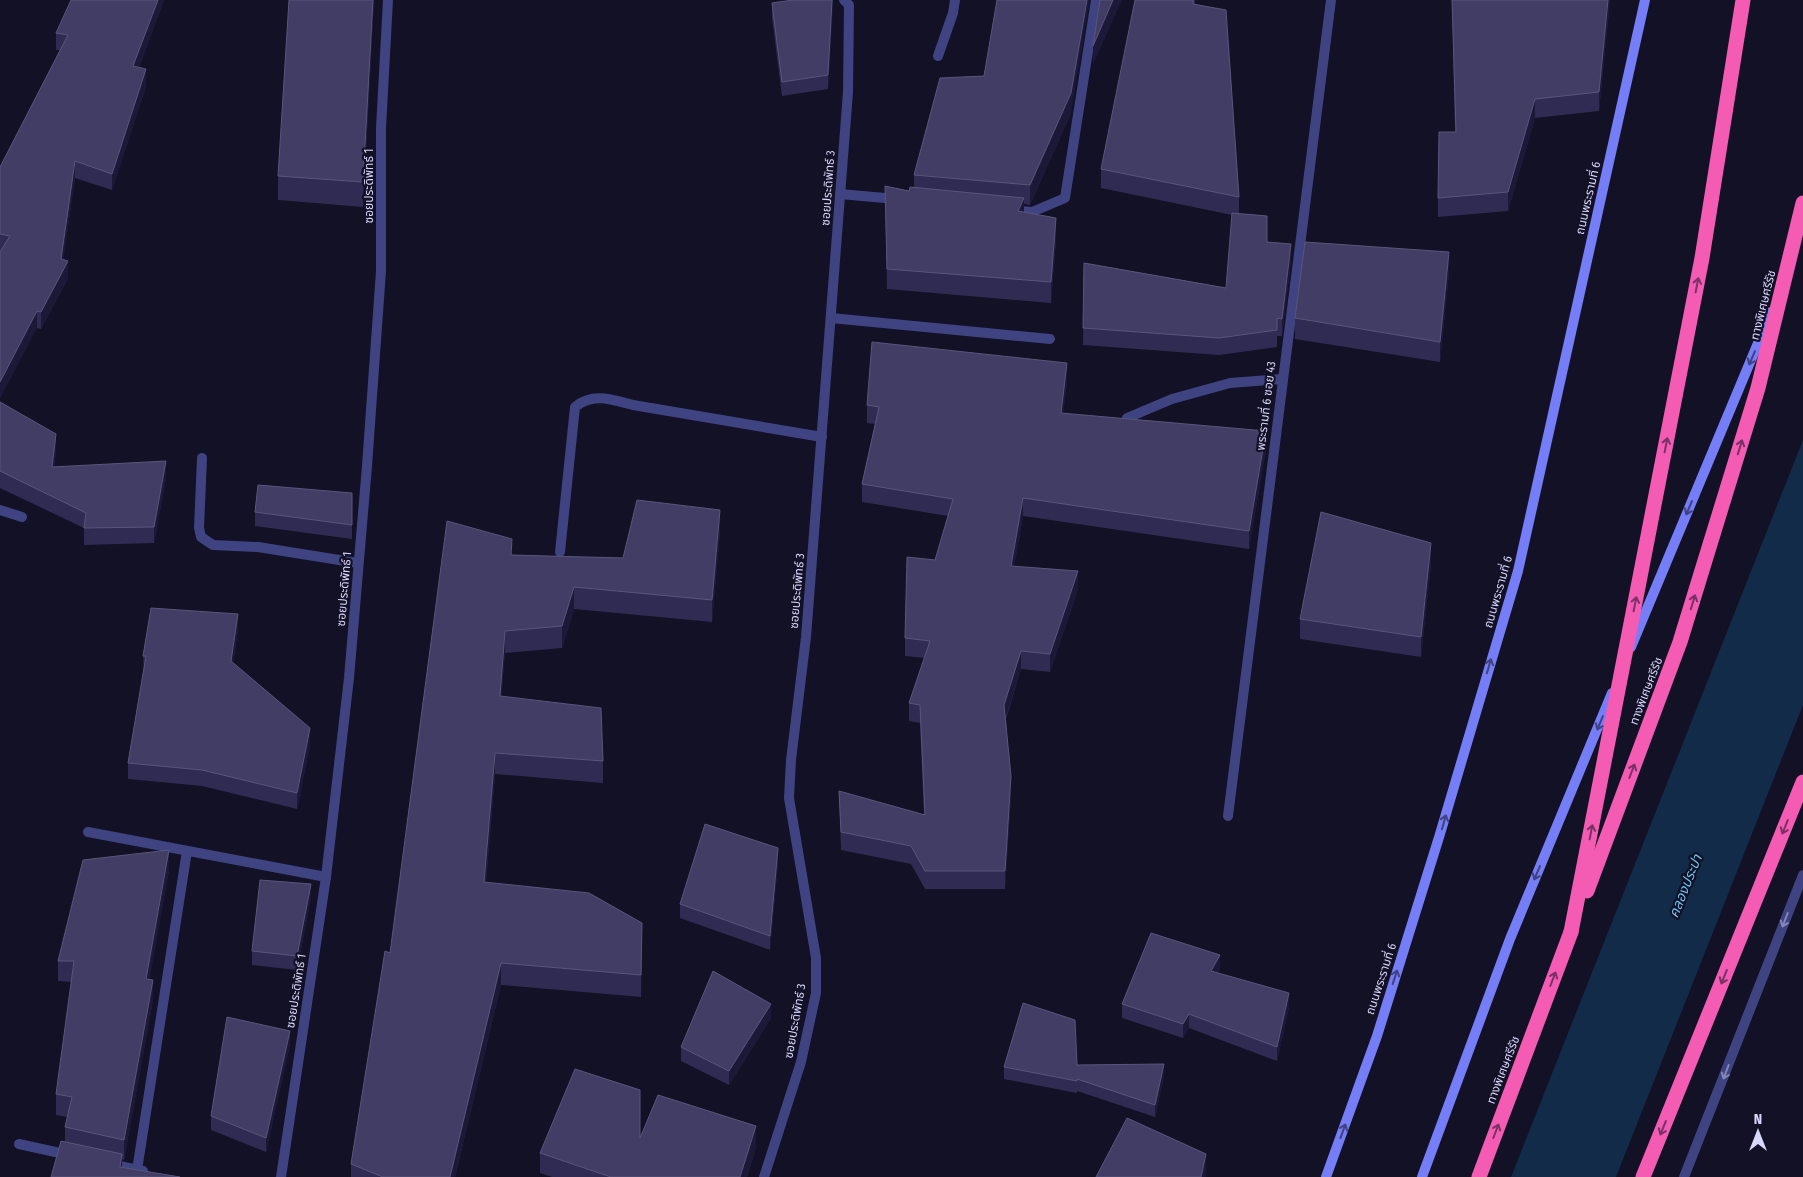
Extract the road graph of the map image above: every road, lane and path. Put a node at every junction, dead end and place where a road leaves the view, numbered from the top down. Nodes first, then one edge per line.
1 (388, 0) edge
2 (844, 0) edge
3 (955, 0) edge
4 (1096, 0) edge
5 (1330, 0) edge
6 (1645, 0) edge
7 (1743, 0) edge
8 (938, 56) dead end
9 (840, 194) junction
10 (907, 200) edge
11 (1803, 203) edge
12 (1003, 209) edge
13 (1803, 232) edge
14 (832, 318) junction
15 (1050, 339) dead end
16 (1282, 379) junction
17 (1127, 418) edge
18 (822, 437) junction
19 (202, 458) dead end
20 (0, 510) edge
21 (22, 517) dead end
22 (560, 552) dead end
23 (358, 563) junction
24 (1803, 782) edge
25 (1228, 816) dead end
26 (88, 832) dead end
27 (187, 851) junction
28 (1803, 875) edge
29 (326, 877) junction
30 (1571, 932) junction
31 (19, 1144) dead end
32 (83, 1158) edge
33 (101, 1162) edge
34 (138, 1170) junction
35 (154, 1173) edge
36 (281, 1177) edge
37 (764, 1177) edge
38 (1326, 1177) edge
39 (1422, 1177) edge
40 (1479, 1177) edge
41 (1643, 1177) edge
42 (1684, 1177) edge

1 - 23 street, ซอยประดิพัทธ์ 1
2 - 9 street, ซอยประดิพัทธ์ 3
3 - 8 street
4 - 12 street
5 - 16 street, พระรามที่ 6 ซอย 43
38 -> 6 main road, ถนนพระรามที่ 6
30 -> 7 highway, bridge
9 - 10 street
9 - 14 street, ซอยประดิพัทธ์ 3
30 -> 11 highway, ทางพิเศษศรีรัช, bridge
13 -> 39 main road
14 - 15 street
14 - 18 street, ซอยประดิพัทธ์ 3
16 - 17 street
16 - 25 street, พระรามที่ 6 ซอย 43
18 - 22 street
18 - 37 street, ซอยประดิพัทธ์ 3
19 - 23 street
20 - 21 street
23 - 29 street, ซอยประดิพัทธ์ 1
24 -> 41 highway
26 - 27 street
27 - 29 street
27 - 34 street
28 -> 42 street
29 - 36 street, ซอยประดิพัทธ์ 1
40 -> 30 highway, ทางพิเศษศรีรัช
31 - 32 street
33 - 34 street
34 - 35 street

